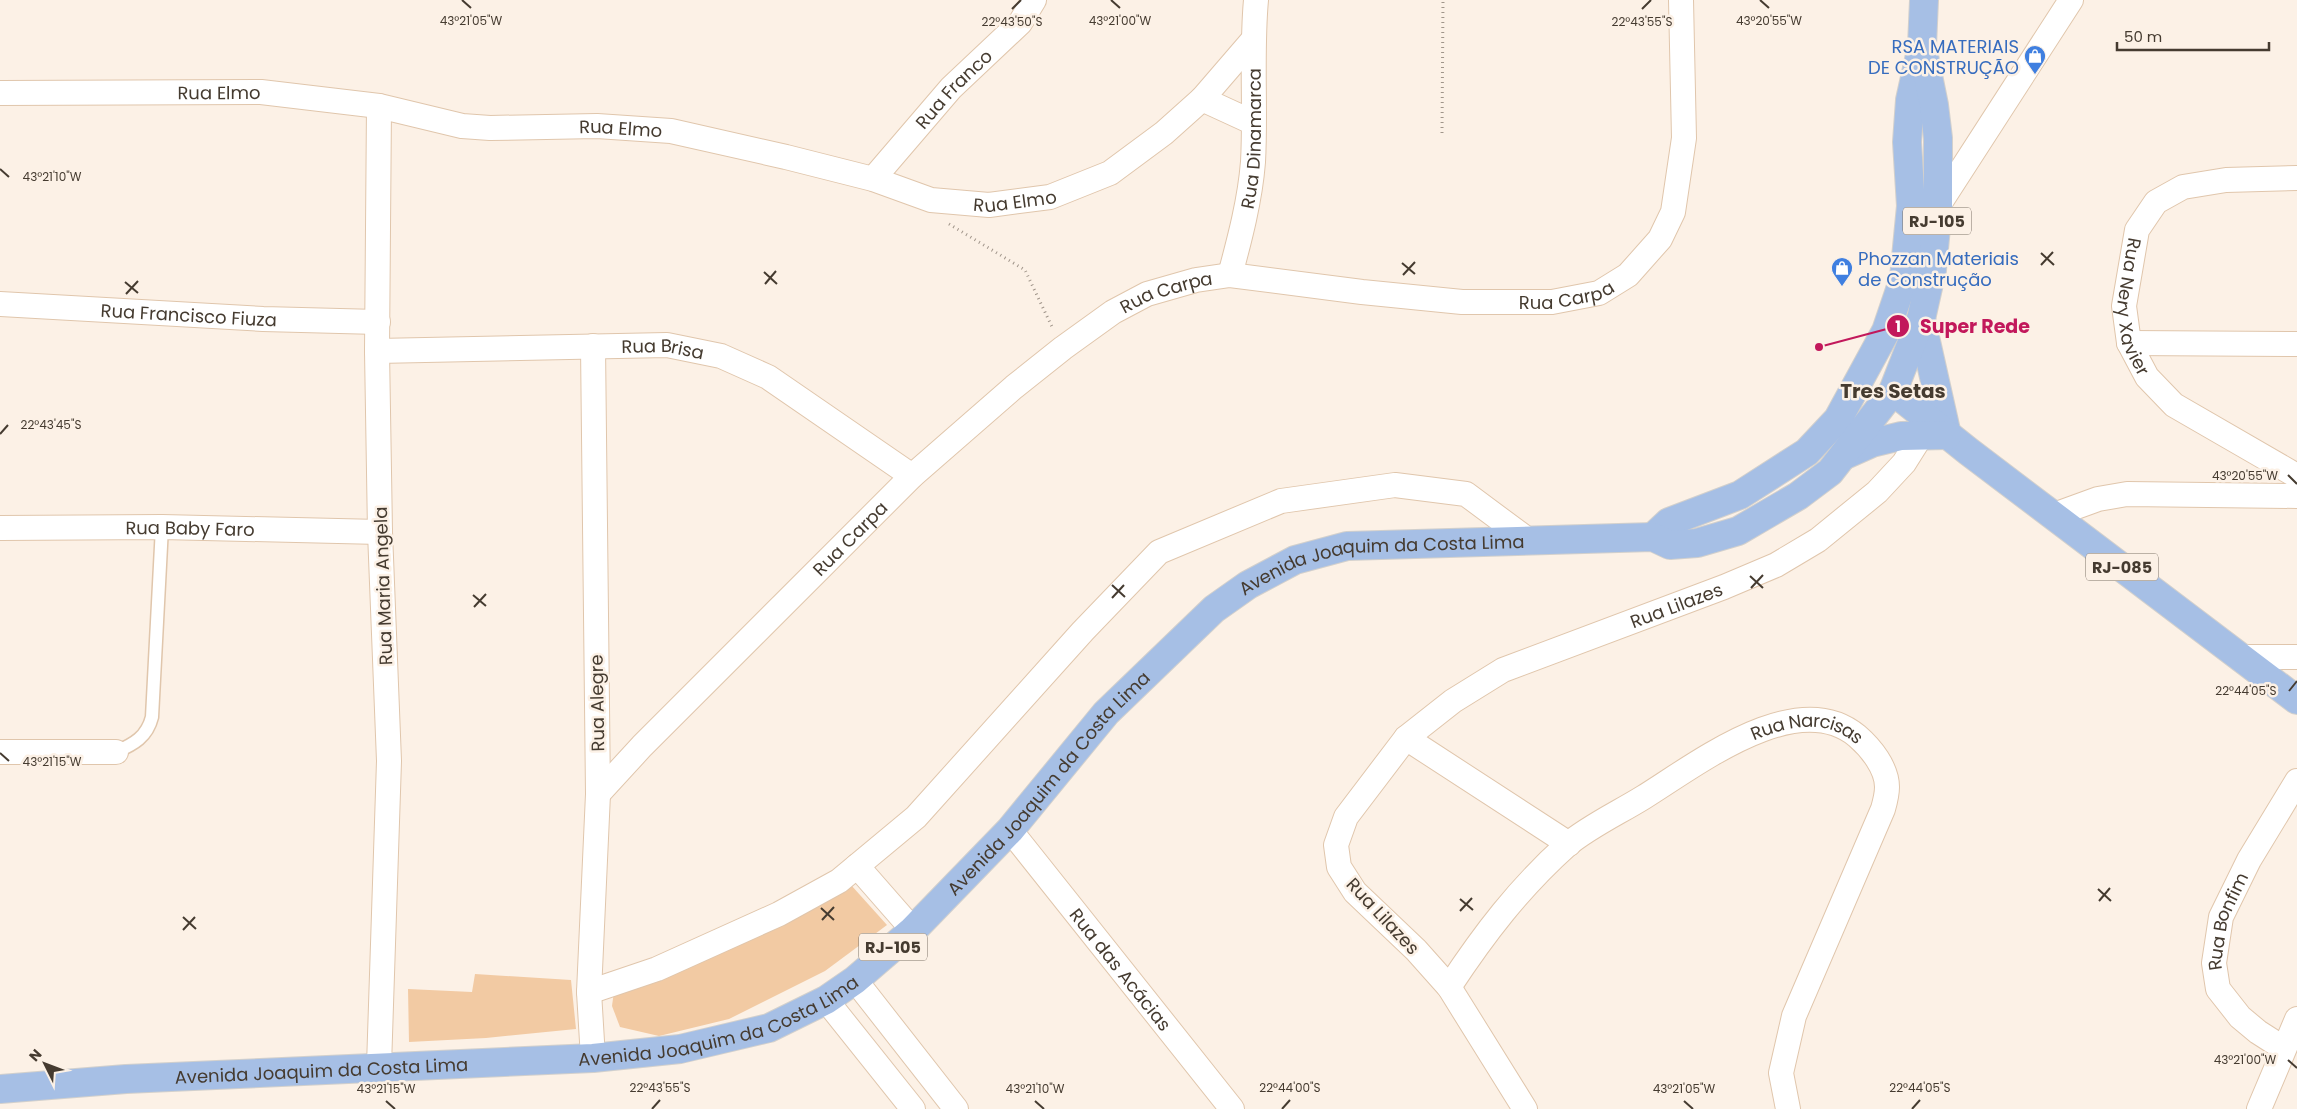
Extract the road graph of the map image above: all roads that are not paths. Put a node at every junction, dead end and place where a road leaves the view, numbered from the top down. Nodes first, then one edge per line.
1 (1034, 0) edge
2 (1256, 0) edge
3 (1681, 0) edge
4 (1924, 0) edge
5 (2072, 0) edge
6 (1252, 41) junction
7 (1922, 46) junction
8 (0, 93) edge
9 (1202, 99) junction
10 (379, 106) junction
11 (1252, 122) junction
12 (2297, 178) edge
13 (873, 179) junction
14 (1938, 206) junction
15 (1230, 275) junction
16 (0, 304) edge
17 (1921, 319) junction
18 (378, 322) junction
19 (1886, 331) junction
20 (2128, 343) junction
21 (2297, 344) edge
22 (593, 346) junction
23 (377, 350) junction
24 (1893, 391) junction
25 (1838, 419) junction
26 (1934, 436) junction
27 (1844, 456) junction
28 (912, 476) junction
29 (2297, 476) edge
30 (2297, 496) edge
31 (2054, 515) junction
32 (162, 527) junction
33 (0, 528) edge
34 (380, 532) junction
35 (1653, 537) junction
36 (1528, 540) junction
37 (2241, 657) junction
38 (2297, 657) edge
39 (2297, 700) edge
40 (1406, 738) junction
41 (0, 752) edge
42 (116, 752) joint
43 (2297, 781) edge
44 (598, 794) junction
45 (1010, 830) junction
46 (1569, 844) junction
47 (857, 866) junction
48 (914, 930) junction
49 (855, 980) junction
50 (1449, 987) junction
51 (589, 992) junction
52 (826, 1000) junction
53 (2297, 1019) edge
54 (2284, 1048) junction
55 (593, 1058) junction
56 (379, 1066) junction
57 (0, 1090) edge
58 (913, 1109) edge
59 (956, 1109) edge
60 (1232, 1109) edge
61 (1524, 1109) edge
62 (1788, 1109) edge
63 (2259, 1109) edge

1 - 13 street, Rua Franco
2 - 6 street, Rua Dinamarca
3 - 15 street, Rua Carpa
4 - 7 main road, Avenida Joaquim da Costa Lima / RJ-105
5 - 14 street
6 - 9 street, Rua Elmo
6 - 11 street, Rua Dinamarca
7 - 14 main road, Avenida Joaquim da Costa Lima / RJ-105
7 - 19 main road, Avenida Joaquim da Costa Lima / RJ-105
8 - 10 street, Rua Elmo
9 - 11 street
9 - 13 street, Rua Elmo
10 - 13 street, Rua Elmo
10 - 18 street, Rua Maria Angela
11 - 15 street, Rua Dinamarca
12 - 20 street, Rua Nery Xavier
14 - 17 main road, Avenida Joaquim da Costa Lima / RJ-105
15 - 28 street, Rua Carpa
16 - 18 street, Rua Francisco Fiuza
17 - 24 main road, Avenida Joaquim da Costa Lima / RJ-105
17 - 26 main road
18 - 23 street, Rua Maria Angela
19 - 24 main road
19 - 25 main road, Avenida Joaquim da Costa Lima / RJ-105
20 - 21 street
20 - 29 street, Rua Nery Xavier
22 - 23 street, Rua Brisa
22 - 28 street, Rua Brisa
22 - 44 street, Rua Alegre
23 - 34 street, Rua Maria Angela
24 - 25 main road
24 - 26 main road, RJ-085
24 - 27 main road, Avenida Joaquim da Costa Lima / RJ-105
25 - 35 main road, Avenida Joaquim da Costa Lima / RJ-105
26 - 27 main road
26 - 31 main road, RJ-085
26 - 40 street, Rua Lilazes
27 - 35 main road, Avenida Joaquim da Costa Lima / RJ-105
28 - 44 street, Rua Carpa
30 - 31 street
31 - 37 main road, RJ-085
32 - 33 street, Rua Baby Faro
32 - 34 street, Rua Baby Faro
32 - 42 lane
34 - 56 street, Rua Maria Angela
35 - 36 main road, Avenida Joaquim da Costa Lima / RJ-105
36 - 45 main road, Avenida Joaquim da Costa Lima / RJ-105
36 - 47 street
37 - 38 street
37 - 39 main road, RJ-085
40 - 46 street
40 - 50 street, Rua Lilazes
41 - 42 street
43 - 54 street, Rua Bonfim
44 - 51 street, Rua Alegre
45 - 48 main road, Avenida Joaquim da Costa Lima / RJ-105
45 - 60 street, Rua das Acácias
46 - 50 street, Rua Narcisas
46 - 62 street, Rua Narcisas
47 - 48 street
47 - 51 street
48 - 49 main road, Avenida Joaquim da Costa Lima / RJ-105
49 - 52 main road, Avenida Joaquim da Costa Lima / RJ-105
49 - 59 street
50 - 61 street, Rua Lilazes
51 - 55 street, Rua Alegre
52 - 55 main road, Avenida Joaquim da Costa Lima / RJ-105
52 - 58 street
53 - 54 street
54 - 63 street
55 - 56 main road, Avenida Joaquim da Costa Lima / RJ-105
56 - 57 main road, Avenida Joaquim da Costa Lima / RJ-105

